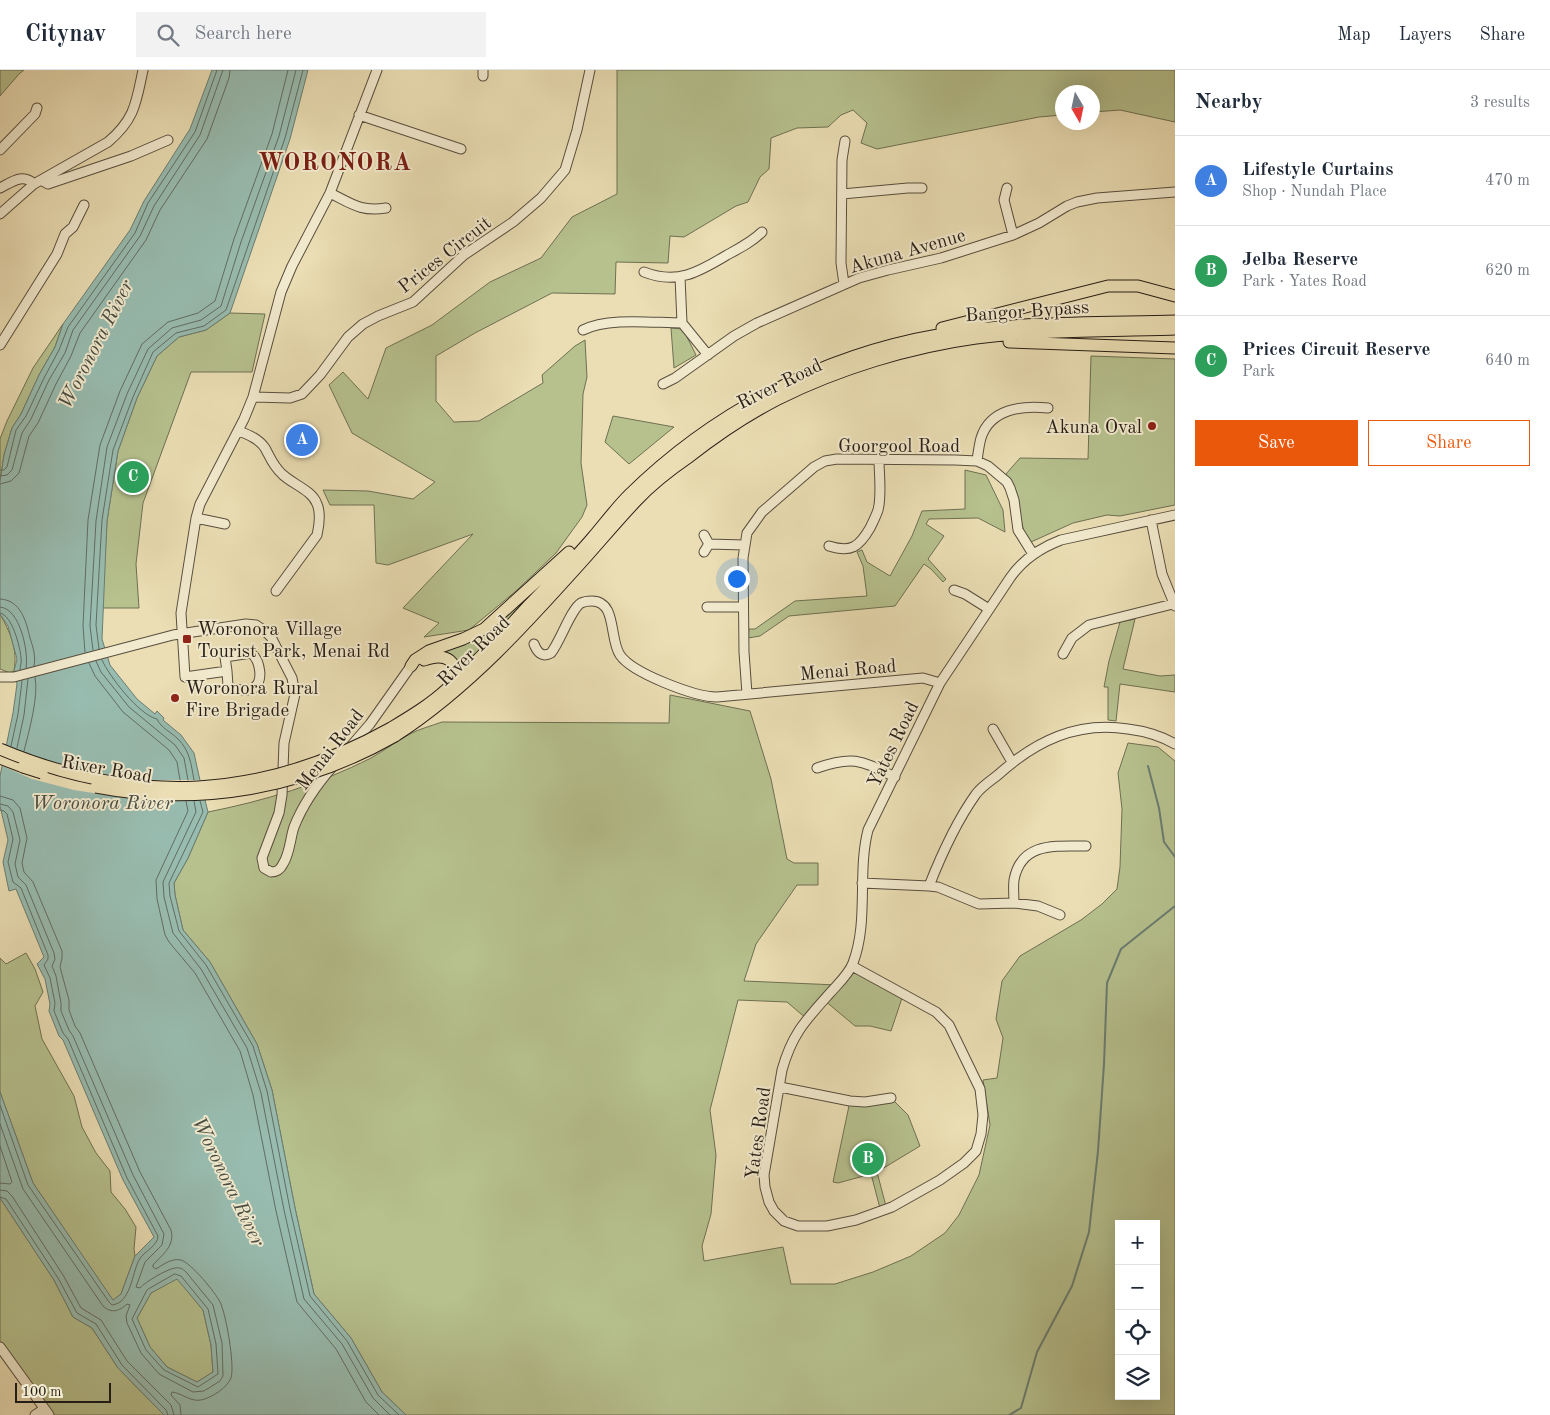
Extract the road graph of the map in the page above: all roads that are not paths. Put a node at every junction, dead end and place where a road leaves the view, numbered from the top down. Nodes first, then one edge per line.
1 (143, 70) edge
2 (377, 70) edge
3 (590, 70) edge
4 (37, 108) dead end
5 (359, 114) junction
6 (168, 140) dead end
7 (844, 141) dead end
8 (462, 149) dead end
9 (0, 150) edge
10 (37, 182) junction
11 (0, 188) edge
12 (922, 188) dead end
13 (1007, 188) dead end
14 (1175, 192) edge
15 (330, 193) junction
16 (842, 194) junction
17 (84, 205) dead end
18 (386, 208) dead end
19 (0, 214) edge
20 (762, 232) dead end
21 (1013, 235) junction
22 (644, 272) dead end
23 (680, 277) junction
24 (844, 284) junction
25 (1175, 296) edge
26 (1175, 321) edge
27 (682, 323) junction
28 (1175, 329) edge
29 (584, 330) dead end
30 (0, 345) edge
31 (883, 347) junction
32 (1175, 348) edge
33 (901, 354) junction
34 (708, 355) junction
35 (663, 384) dead end
36 (253, 397) junction
37 (1048, 408) dead end
38 (240, 430) junction
39 (879, 460) junction
40 (977, 461) junction
41 (1175, 515) edge
42 (196, 518) junction
43 (608, 518) junction
44 (1150, 520) junction
45 (225, 524) dead end
46 (704, 535) dead end
47 (744, 545) junction
48 (829, 546) dead end
49 (1032, 554) junction
50 (954, 590) dead end
51 (276, 591) dead end
52 (1174, 605) edge
53 (707, 607) dead end
54 (743, 607) junction
55 (989, 609) junction
56 (182, 633) junction
57 (534, 644) dead end
58 (1063, 654) dead end
59 (411, 666) junction
60 (227, 671) junction
61 (0, 677) edge
62 (940, 683) junction
63 (448, 688) junction
64 (747, 694) junction
65 (993, 729) dead end
66 (393, 732) junction
67 (1175, 744) edge
68 (0, 749) edge
69 (0, 758) edge
70 (1012, 762) junction
71 (817, 768) dead end
72 (895, 777) junction
73 (1086, 846) dead end
74 (862, 883) junction
75 (929, 886) junction
76 (1014, 903) junction
77 (1060, 914) dead end
78 (852, 966) junction
79 (780, 1087) junction
80 (891, 1098) dead end
81 (0, 1346) edge
82 (46, 1412) edge
83 (35, 1415) edge

1 - 10 street
2 - 5 street
3 - 36 street, Prices Circuit
4 - 9 street
5 - 8 street
5 - 15 street
6 - 10 street
7 - 16 street
10 - 11 street
10 - 19 street
12 - 16 street
13 - 21 street
14 - 21 street, Akuna Avenue
15 - 18 street
15 - 36 street
16 - 24 street
17 - 30 street
20 - 23 street
21 - 24 street, Akuna Avenue
22 - 23 street
23 - 27 street
24 - 34 street, Akuna Avenue
25 - 31 main road
26 - 31 main road, Bangor Bypass
27 - 29 street
27 - 34 street
28 - 33 main road, Bangor Bypass
31 - 43 main road, River Road
32 - 33 main road
33 - 66 main road, River Road
34 - 35 street, Akuna Avenue
36 - 38 street
37 - 40 street
38 - 42 street
38 - 51 street
39 - 40 street, Goorgool Road
39 - 47 street, Goorgool Road
39 - 48 street
40 - 49 street, Goorgool Road
41 - 44 street
42 - 45 street
42 - 56 street
43 - 59 main road
43 - 63 main road, River Road
44 - 49 street
44 - 52 street
46 - 47 street
47 - 54 street, Goorgool Road
49 - 55 street
50 - 55 street
52 - 58 street
53 - 54 street
54 - 64 street, Goorgool Road
55 - 62 street
56 - 59 street, Menai Road
56 - 60 street
56 - 61 street, Menai Road
57 - 64 street, Menai Road
59 - 63 main road
60 - 60 street
62 - 64 street, Menai Road
62 - 72 street, Yates Road
63 - 66 main road, River Road
65 - 70 street
66 - 68 main road, River Road, bridge
66 - 69 main road, River Road, bridge
67 - 70 street
70 - 75 street
71 - 72 street
72 - 74 street, Yates Road
73 - 76 street
74 - 75 street
74 - 78 street, Yates Road
75 - 76 street
76 - 77 street
78 - 79 street, Yates Road
78 - 79 street, Yates Road
79 - 80 street
81 - 82 street
82 - 83 street

